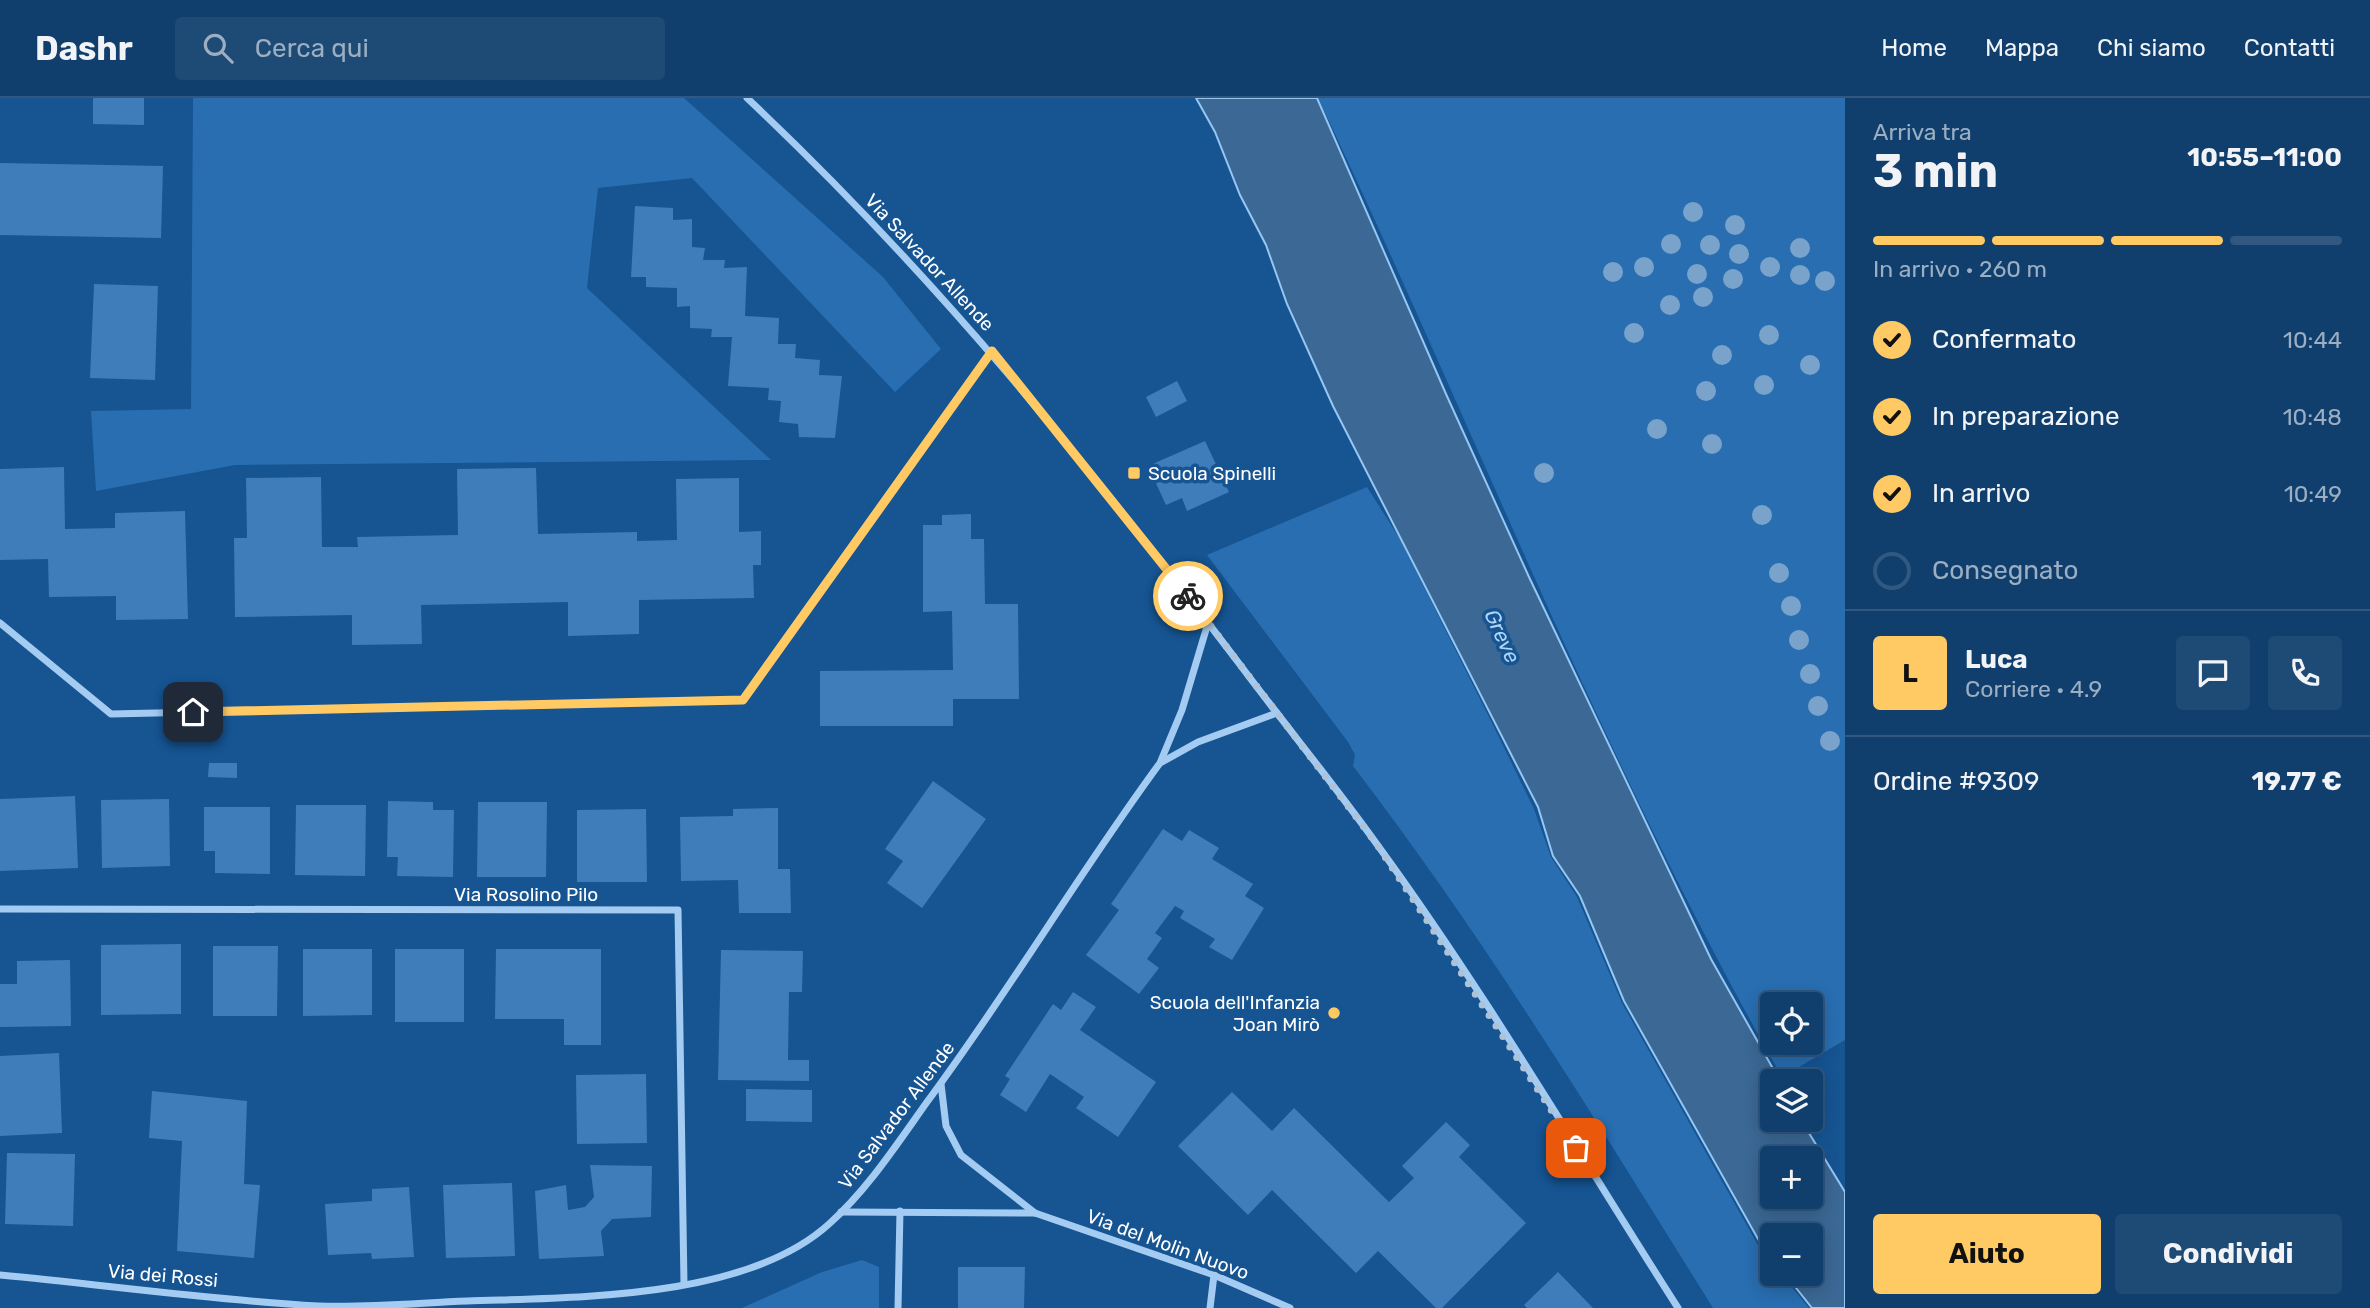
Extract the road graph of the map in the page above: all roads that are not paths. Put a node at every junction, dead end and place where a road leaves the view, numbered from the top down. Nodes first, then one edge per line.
1 (747, 98) edge
2 (992, 351) junction
3 (0, 623) edge
4 (1208, 623) junction
5 (1277, 713) junction
6 (1160, 762) junction
7 (0, 909) edge
8 (941, 1084) junction
9 (900, 1211) junction
10 (841, 1212) junction
11 (1035, 1213) junction
12 (0, 1275) edge
13 (1214, 1275) junction
14 (684, 1284) junction
15 (320, 1307) edge
16 (898, 1308) edge
17 (1210, 1308) edge
18 (1290, 1308) edge
19 (1678, 1308) edge

1 - 2 street, Via Salvador Allende
2 - 3 street
2 - 4 street, Via Salvador Allende
4 - 5 street, Via Salvador Allende
4 - 6 street, Via Salvador Allende
5 - 6 street, Via Salvador Allende
5 - 19 street
6 - 8 street, Via Salvador Allende
7 - 14 street, Via Rosolino Pilo
8 - 10 street, Via Salvador Allende
8 - 11 street, Via del Molin Nuovo
9 - 10 street, Via del Molin Nuovo
9 - 11 street, Via del Molin Nuovo
9 - 16 street
10 - 14 street, Via Salvador Allende
11 - 13 street, Via del Molin Nuovo
12 - 15 street, Via dei Rossi
13 - 17 street
13 - 18 street, Via del Molin Nuovo
14 - 15 street, Via Salvador Allende

